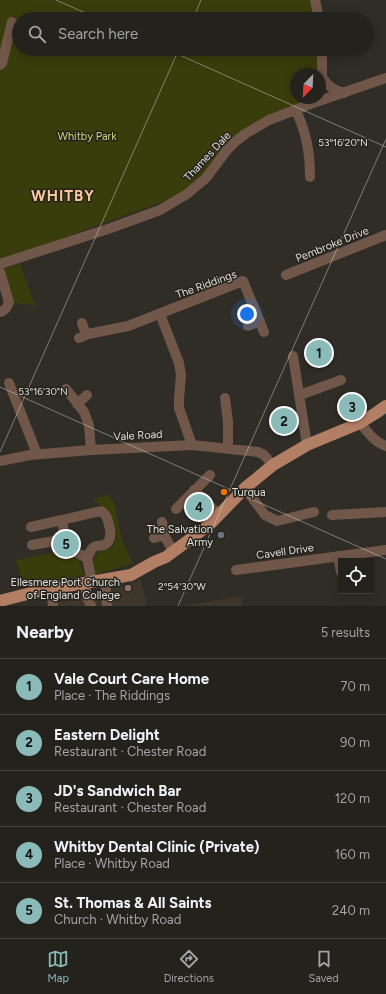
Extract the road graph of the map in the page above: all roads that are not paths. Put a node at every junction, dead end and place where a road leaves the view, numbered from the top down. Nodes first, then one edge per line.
1 (315, 0) edge
2 (318, 12) edge
3 (12, 22) dead end
4 (322, 56) edge
5 (0, 65) edge
6 (321, 68) edge
7 (386, 78) edge
8 (326, 84) edge
9 (344, 93) junction
10 (326, 98) edge
11 (309, 104) edge
12 (296, 110) junction
13 (310, 177) dead end
14 (386, 235) edge
15 (0, 264) edge
16 (0, 272) edge
17 (286, 275) dead end
18 (0, 312) edge
19 (160, 314) junction
20 (260, 321) junction
21 (82, 323) dead end
22 (248, 326) dead end
23 (264, 332) dead end
24 (293, 356) dead end
25 (341, 380) dead end
26 (9, 383) dead end
27 (66, 389) dead end
28 (87, 395) dead end
29 (300, 395) junction
30 (225, 398) dead end
31 (78, 404) junction
32 (386, 406) edge
33 (360, 423) junction
34 (192, 445) junction
35 (307, 446) junction
36 (386, 446) edge
37 (228, 449) junction
38 (91, 450) junction
39 (37, 454) junction
40 (0, 461) edge
41 (273, 465) junction
42 (210, 475) dead end
43 (245, 488) junction
44 (194, 490) junction
45 (176, 509) dead end
46 (314, 512) dead end
47 (386, 512) edge
48 (219, 515) junction
49 (332, 515) dead end
50 (62, 520) junction
51 (162, 522) dead end
52 (31, 527) dead end
53 (164, 535) junction
54 (154, 538) dead end
55 (65, 539) junction
56 (32, 545) dead end
57 (386, 550) edge
58 (173, 551) junction
59 (338, 556) joint
60 (87, 558) junction
61 (236, 570) dead end
62 (105, 580) junction
63 (88, 582) junction
64 (51, 589) junction
65 (0, 601) edge
66 (53, 606) edge
67 (91, 606) edge
68 (107, 606) edge

1 - 2 street
3 - 5 street
4 - 6 street
7 - 9 street, Thames Dale
8 - 9 street
9 - 10 street, Thames Dale
11 - 12 street, Thames Dale
12 - 13 street
12 - 15 street, Thames Dale
14 - 17 street, Pembroke Drive
16 - 18 street
19 - 20 street, The Riddings
19 - 21 street
19 - 34 street
20 - 22 street
20 - 23 street, The Riddings
24 - 29 street
25 - 29 street
26 - 39 street
27 - 31 street
28 - 31 street
29 - 35 street
30 - 37 street
31 - 38 street
32 - 33 main road
33 - 35 main road
33 - 36 street
34 - 37 street, Vale Road
34 - 38 street, Vale Road
35 - 41 main road
37 - 41 street, Vale Road
38 - 39 street, Vale Road
39 - 40 street, Vale Road
41 - 43 main road
42 - 44 street
43 - 46 street
43 - 48 main road
44 - 45 street
44 - 48 street
47 - 49 street
48 - 58 main road
50 - 52 street
50 - 55 street
50 - 60 street
51 - 53 street
53 - 54 street
53 - 58 street
55 - 56 street
55 - 60 street
57 - 59 street, Cavell Drive
58 - 62 main road
59 - 61 street, Cavell Drive
60 - 63 street
62 - 63 main road
62 - 68 street
63 - 64 main road
63 - 67 street
64 - 65 main road
64 - 66 street

